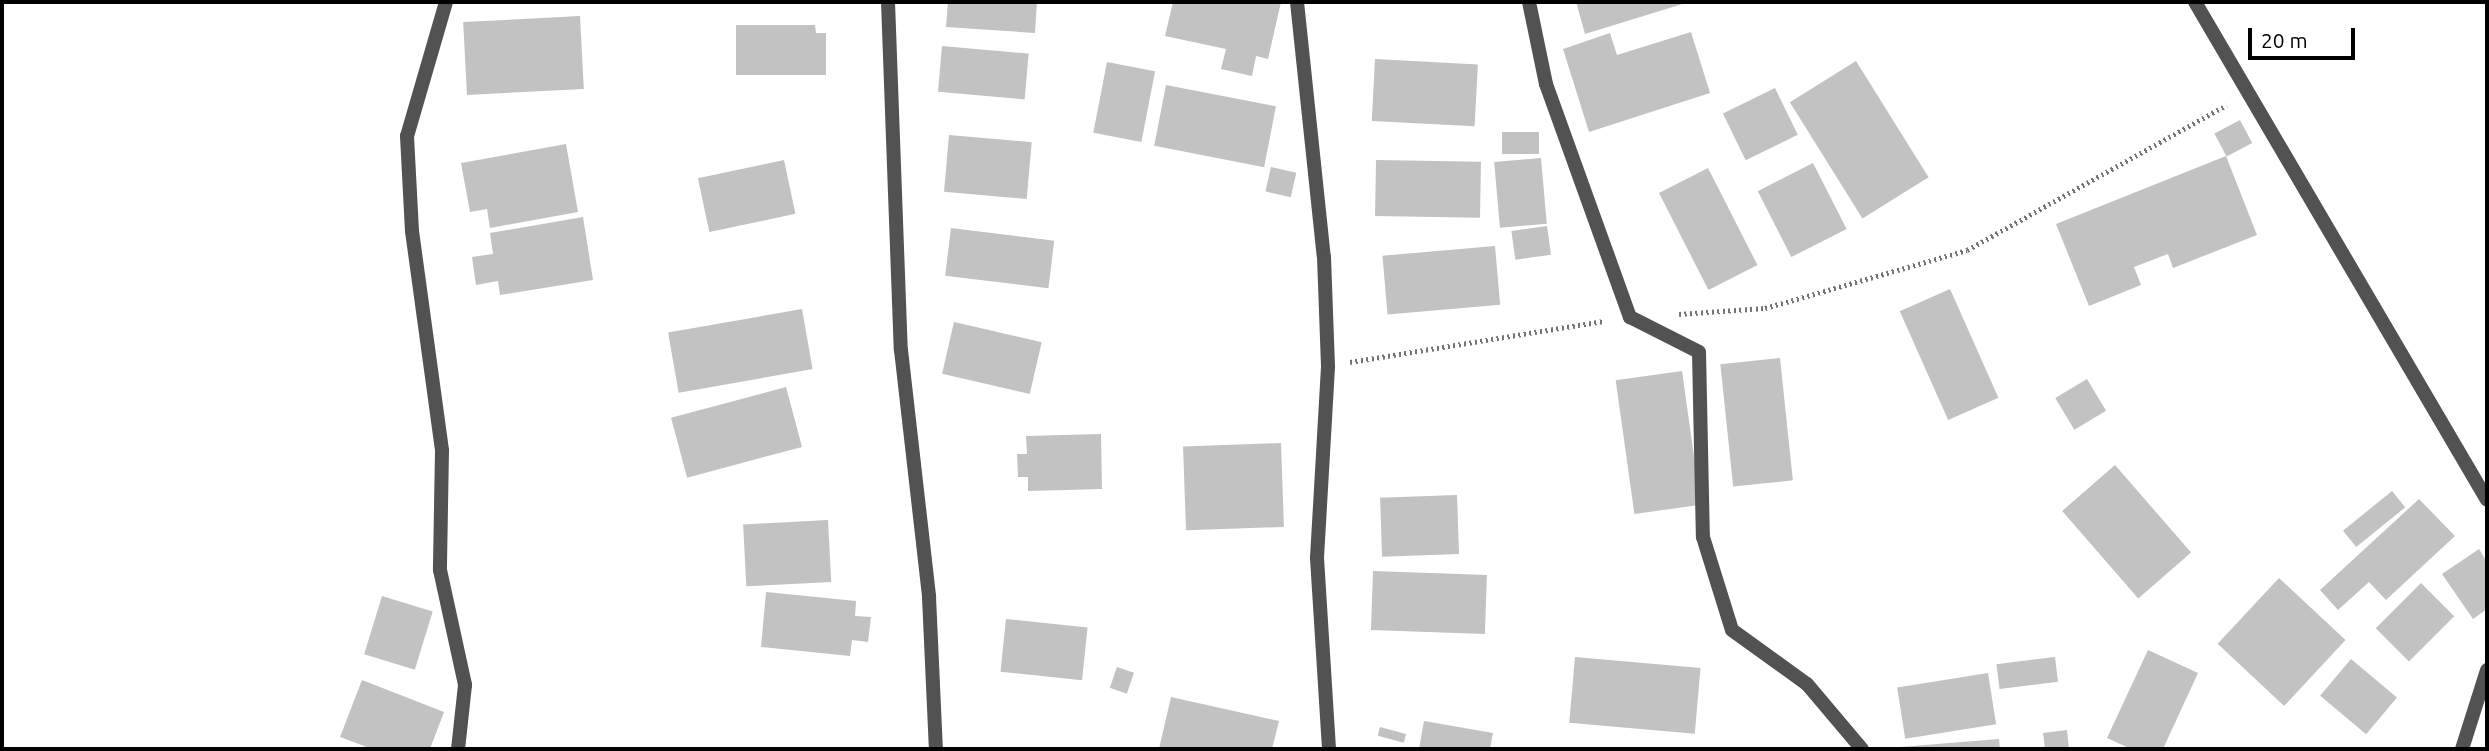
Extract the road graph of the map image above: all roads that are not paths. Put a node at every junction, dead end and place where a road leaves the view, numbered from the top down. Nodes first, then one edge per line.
1 (446, 2) edge
2 (888, 2) edge
3 (1297, 2) edge
4 (1529, 2) edge
5 (2195, 2) edge
6 (2487, 500) edge
7 (2487, 670) edge
8 (458, 749) edge
9 (936, 749) edge
10 (1329, 749) edge
11 (1862, 749) edge
12 (2462, 749) edge

1 - 8 street
2 - 9 street
3 - 10 street
4 - 11 street
5 - 6 street
7 - 12 street

